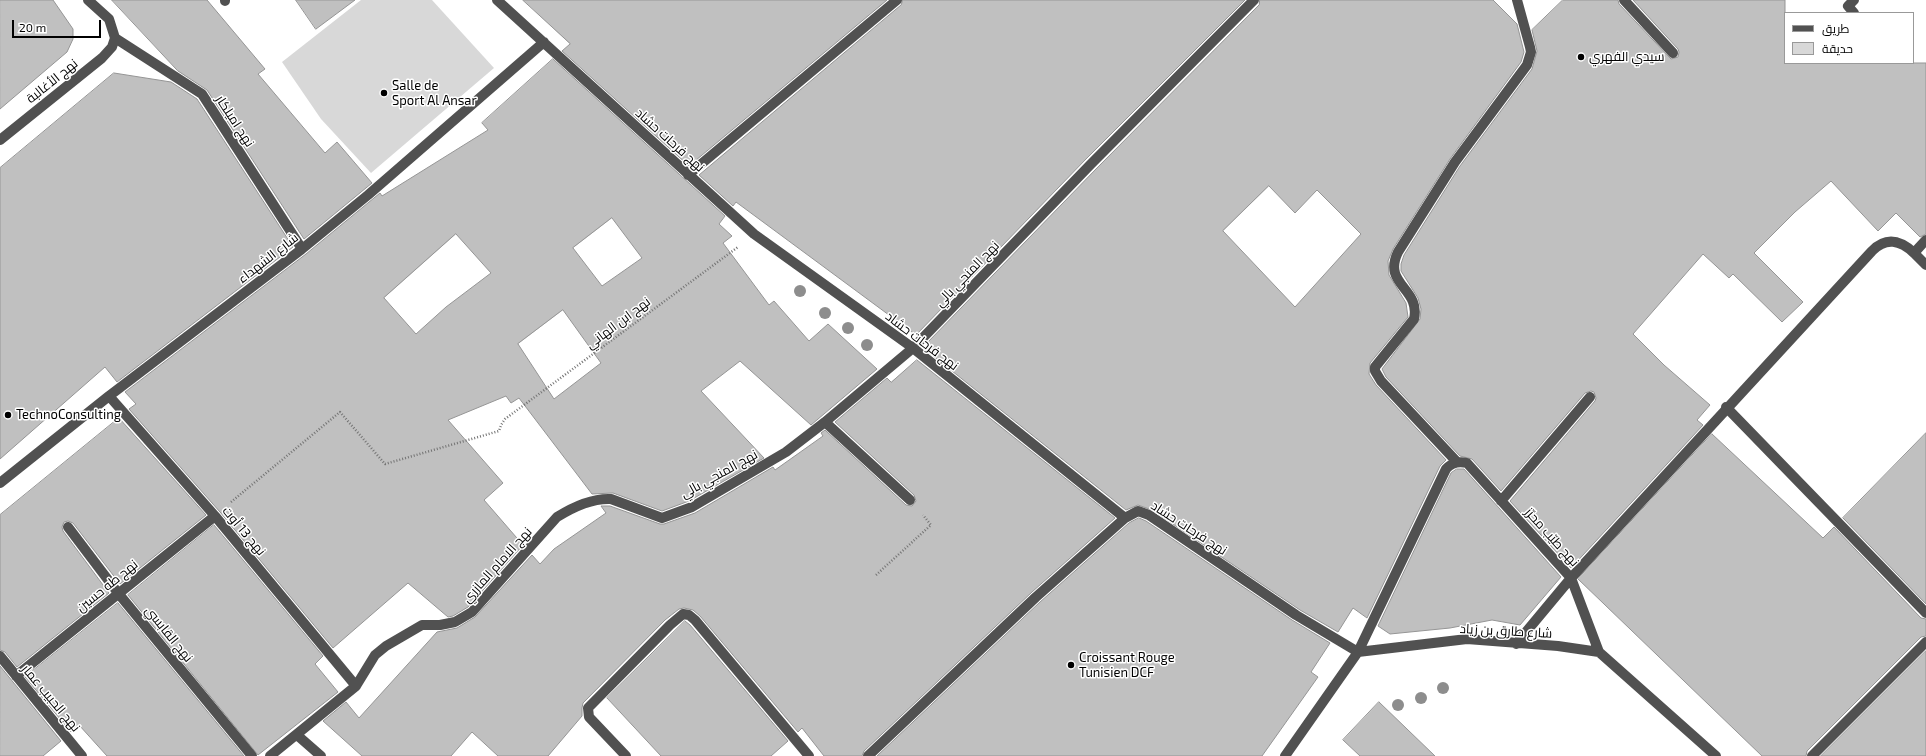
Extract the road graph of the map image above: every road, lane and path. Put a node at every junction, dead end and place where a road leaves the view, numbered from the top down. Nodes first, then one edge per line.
1 (88, 0) edge
2 (498, 0) edge
3 (897, 0) edge
4 (1254, 0) edge
5 (1517, 0) edge
6 (1624, 0) edge
7 (1854, 0) edge
8 (1853, 12) edge
9 (115, 38) junction
10 (544, 42) junction
11 (1673, 53) dead end
12 (0, 140) edge
13 (688, 175) junction
14 (754, 234) junction
15 (1926, 240) edge
16 (302, 249) junction
17 (1914, 253) junction
18 (1926, 265) edge
19 (912, 348) junction
20 (109, 396) junction
21 (1590, 397) dead end
22 (1726, 407) junction
23 (825, 422) junction
24 (1457, 462) junction
25 (0, 483) edge
26 (910, 500) joint
27 (1501, 501) junction
28 (215, 516) junction
29 (662, 518) joint
30 (1126, 518) junction
31 (68, 527) dead end
32 (876, 575) dead end
33 (1571, 578) junction
34 (118, 593) junction
35 (1926, 613) edge
36 (1926, 642) edge
37 (1516, 644) junction
38 (1358, 652) junction
39 (1599, 652) junction
40 (0, 656) edge
41 (16, 676) junction
42 (356, 686) junction
43 (297, 735) junction
44 (82, 756) edge
45 (252, 756) edge
46 (270, 756) edge
47 (321, 756) edge
48 (626, 756) edge
49 (809, 756) edge
50 (868, 756) edge
51 (1285, 756) edge
52 (1716, 756) edge
53 (1812, 756) edge

1 - 9 street
2 - 10 street, نهج فرحات حشاد
3 - 13 street
4 - 19 street, نهج المنجي بالي
5 - 24 street, نهج طيّب محرّز
6 - 11 street
7 - 8 street
9 - 12 street, نهج الأغالبة
9 - 16 street, نهج اميلكار
10 - 13 street, نهج فرحات حشاد
10 - 16 street, شارع الشهداء
13 - 14 street, نهج فرحات حشاد
14 - 19 street, نهج فرحات حشاد
14 - 28 path, نهج ابن الهاني
15 - 17 street
16 - 20 street, شارع الشهداء
17 - 18 street
17 - 22 street
19 - 23 street, نهج المنجي بالي
19 - 30 street, نهج فرحات حشاد
20 - 25 street, شارع الشهداء
20 - 28 street, نهج 13 أوت
21 - 27 street
22 - 33 street
22 - 35 street
23 - 26 street
23 - 29 street, نهج المنجي بالي
24 - 27 street, نهج طيّب محرّز
24 - 38 street
26 - 32 path
27 - 33 street, نهج طيّب محرّز
28 - 34 street, نهج طه حسين
28 - 42 street, نهج 13 أوت
29 - 42 street, نهج الامام المازري
30 - 38 street, نهج فرحات حشاد
30 - 50 street
31 - 34 street, نهج القابسي
33 - 37 street
33 - 39 street, نهج طيّب محرّز
34 - 41 street, نهج طه حسين
34 - 45 street, نهج القابسي
36 - 53 street
37 - 38 street, شارع طارق بن زياد
37 - 39 street, شارع طارق بن زياد
38 - 51 street
39 - 52 street
40 - 41 street, نهج الحبيب عمار
41 - 44 street, نهج الحبيب عمار
42 - 43 street, نهج الامام المازري
43 - 46 street, نهج الامام المازري
43 - 47 street
48 - 49 street

